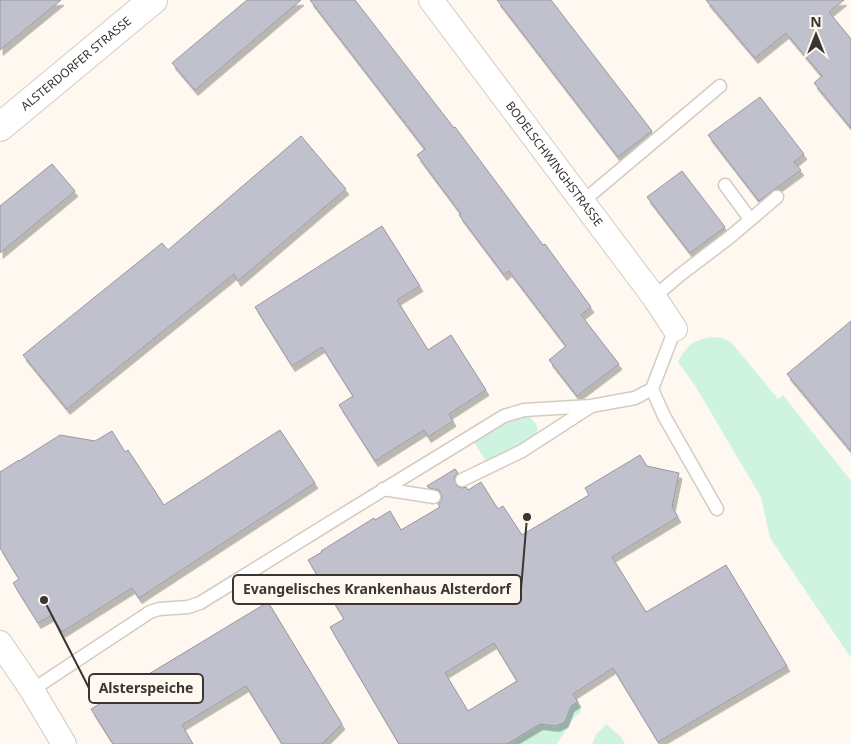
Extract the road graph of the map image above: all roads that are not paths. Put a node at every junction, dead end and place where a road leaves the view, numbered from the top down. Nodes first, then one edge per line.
1 (431, 0) edge
2 (140, 4) edge
3 (720, 86) dead end
4 (0, 128) edge
5 (725, 185) dead end
6 (777, 197) dead end
7 (582, 202) junction
8 (750, 219) junction
9 (654, 297) junction
10 (675, 329) joint
11 (652, 389) junction
12 (591, 406) junction
13 (462, 480) dead end
14 (383, 489) junction
15 (434, 497) dead end
16 (717, 508) dead end
17 (0, 643) edge
18 (32, 690) junction
19 (64, 744) edge

1 - 7 street, BODELSCHWINGHSTRASSE
2 - 4 street, ALSTERDORFER STRASSE
3 - 7 lane
5 - 8 lane
6 - 8 lane
7 - 9 street, BODELSCHWINGHSTRASSE
8 - 9 lane
9 - 10 street, BODELSCHWINGHSTRASSE
10 - 11 lane
11 - 12 lane
11 - 16 lane
12 - 13 lane
12 - 14 lane
14 - 15 lane
14 - 18 lane
17 - 18 street
18 - 19 street

